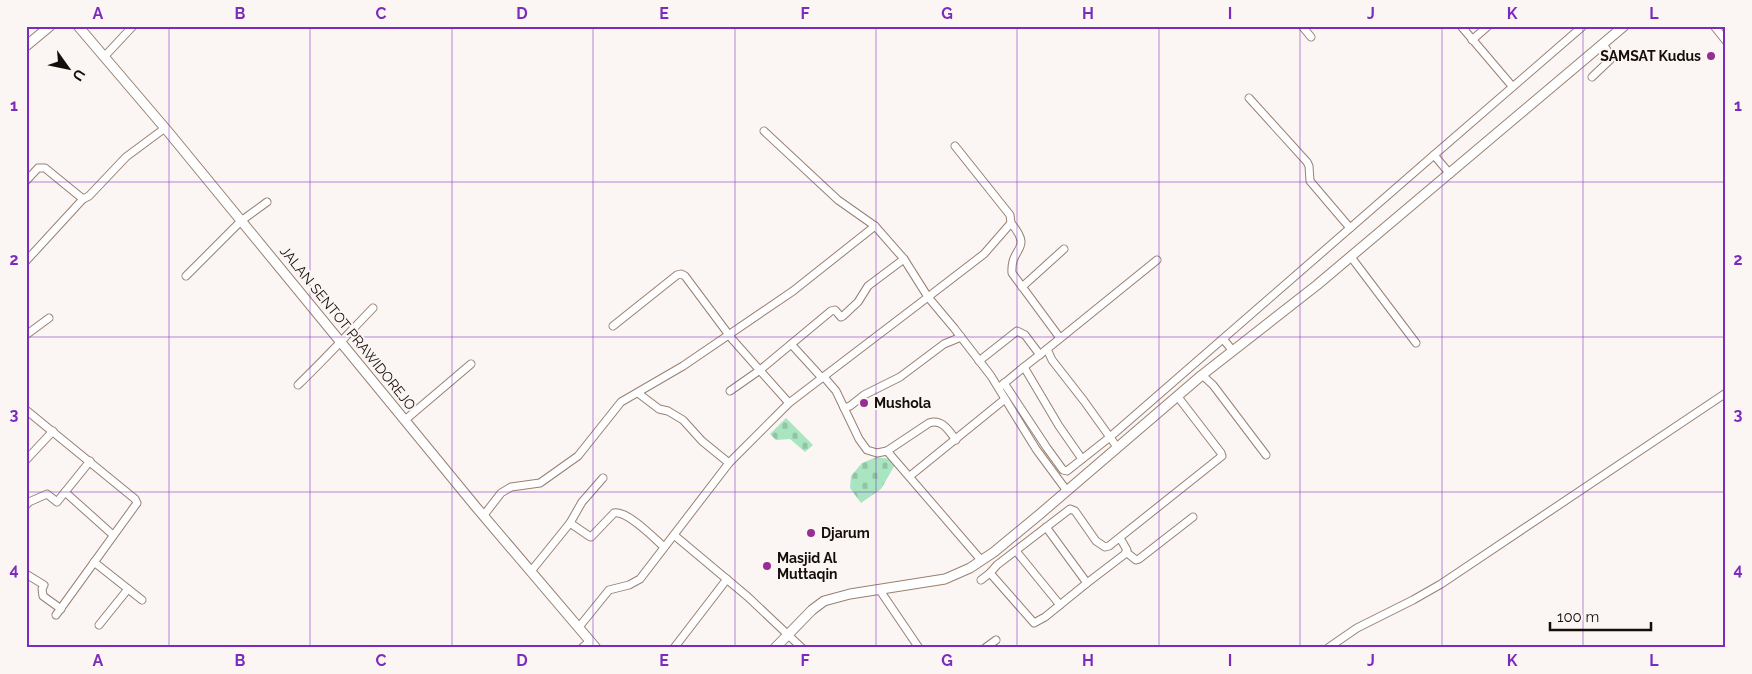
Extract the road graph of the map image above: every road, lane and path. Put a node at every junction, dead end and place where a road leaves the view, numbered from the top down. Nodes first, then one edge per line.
1 (50, 26) edge
2 (78, 26) edge
3 (133, 26) edge
4 (1302, 26) edge
5 (1461, 26) edge
6 (1488, 26) edge
7 (1583, 26) edge
8 (1624, 26) edge
9 (1714, 26) edge
10 (1310, 37) dead end
11 (1472, 40) junction
12 (1726, 41) edge
13 (26, 46) edge
14 (1606, 47) junction
15 (104, 57) junction
16 (1592, 77) dead end
17 (1512, 86) junction
18 (1249, 98) dead end
19 (165, 128) junction
20 (764, 131) dead end
21 (955, 146) dead end
22 (1439, 161) junction
23 (1450, 174) junction
24 (26, 181) edge
25 (83, 199) junction
26 (267, 202) dead end
27 (242, 221) junction
28 (1011, 223) junction
29 (875, 226) junction
30 (1350, 228) junction
31 (1064, 249) dead end
32 (1351, 257) junction
33 (904, 259) junction
34 (1157, 260) dead end
35 (26, 262) edge
36 (186, 276) dead end
37 (1022, 287) junction
38 (928, 298) junction
39 (373, 308) dead end
40 (49, 318) dead end
41 (613, 326) dead end
42 (26, 335) edge
43 (730, 335) junction
44 (961, 337) junction
45 (1060, 338) junction
46 (1223, 339) junction
47 (340, 341) junction
48 (1416, 343) dead end
49 (791, 344) junction
50 (1047, 349) junction
51 (1233, 351) junction
52 (1040, 355) junction
53 (979, 361) junction
54 (471, 364) dead end
55 (1024, 367) junction
56 (760, 370) junction
57 (1204, 376) junction
58 (823, 378) junction
59 (298, 385) dead end
60 (1001, 385) junction
61 (730, 391) dead end
62 (638, 393) junction
63 (1726, 393) edge
64 (1157, 396) junction
65 (1005, 399) junction
66 (1180, 399) junction
67 (789, 403) junction
68 (1167, 406) junction
69 (844, 408) junction
70 (26, 410) edge
71 (405, 420) junction
72 (53, 431) junction
73 (1110, 437) junction
74 (956, 440) junction
75 (1117, 447) junction
76 (887, 451) junction
77 (1266, 455) dead end
78 (1082, 459) junction
79 (26, 460) edge
80 (90, 461) junction
81 (729, 463) junction
82 (910, 476) junction
83 (603, 478) dead end
84 (1067, 491) junction
85 (65, 492) junction
86 (26, 505) edge
87 (1049, 508) junction
88 (484, 515) junction
89 (1056, 517) junction
90 (1193, 517) dead end
91 (570, 523) junction
92 (1046, 527) junction
93 (1027, 533) junction
94 (114, 535) junction
95 (674, 535) junction
96 (1120, 538) junction
97 (664, 547) junction
98 (1016, 551) junction
99 (1126, 552) junction
100 (981, 560) junction
101 (94, 562) junction
102 (532, 570) junction
103 (990, 572) junction
104 (26, 574) edge
105 (727, 579) junction
106 (981, 580) dead end
107 (1087, 583) junction
108 (128, 589) junction
109 (879, 589) junction
110 (142, 600) dead end
111 (1060, 605) junction
112 (60, 609) junction
113 (56, 615) dead end
114 (99, 625) dead end
115 (579, 627) junction
116 (788, 634) junction
117 (996, 640) dead end
118 (593, 644) edge
119 (582, 648) edge
120 (674, 648) edge
121 (775, 648) edge
122 (802, 648) edge
123 (919, 648) edge
124 (984, 648) edge
125 (1328, 648) edge

1 - 13 street
2 - 15 street, JALAN SENTOT PRAWIDOREJO
3 - 15 street
4 - 10 street
5 - 11 street
6 - 11 street
7 - 17 street
8 - 14 street
9 - 12 street
11 - 17 street
14 - 16 street
14 - 23 street
15 - 19 street, JALAN SENTOT PRAWIDOREJO
17 - 22 street
18 - 30 street
19 - 25 street
19 - 27 street, JALAN SENTOT PRAWIDOREJO
20 - 29 street
21 - 28 street
22 - 23 street
22 - 30 street
23 - 32 street
24 - 25 street
25 - 35 street
26 - 27 street
27 - 36 street
27 - 47 street, JALAN SENTOT PRAWIDOREJO
28 - 37 street
28 - 38 street
29 - 33 street
29 - 43 street
30 - 46 street
31 - 37 street
32 - 48 street
32 - 51 street
33 - 38 street
33 - 49 street
34 - 45 street
37 - 45 street
38 - 44 street
38 - 58 street
39 - 47 street
40 - 42 street
41 - 43 street
43 - 56 street
43 - 62 street
44 - 53 street
44 - 69 street
45 - 50 street
46 - 51 street
46 - 64 street
47 - 59 street
47 - 71 street, JALAN SENTOT PRAWIDOREJO
49 - 56 street
49 - 58 street
50 - 52 street
50 - 73 street
51 - 57 street
52 - 53 street
52 - 55 street
53 - 60 street
54 - 71 street
55 - 60 street
55 - 78 street
56 - 61 street
56 - 67 street
57 - 66 street
57 - 77 street
58 - 67 street
58 - 69 street
60 - 65 street
60 - 78 street
62 - 81 street
62 - 88 street
63 - 125 street
64 - 68 street
64 - 73 street
65 - 74 street
65 - 84 street
66 - 68 street
66 - 96 street
67 - 81 street
68 - 75 street
69 - 76 street
70 - 72 street
71 - 88 street, JALAN SENTOT PRAWIDOREJO
72 - 79 street
72 - 80 street
73 - 75 street
73 - 78 street
74 - 76 street
74 - 82 street
75 - 84 street
76 - 82 street
80 - 85 street
80 - 94 street
81 - 95 street
82 - 100 street
83 - 91 street
84 - 87 street
85 - 86 street
85 - 94 street
87 - 89 street
87 - 93 street
88 - 102 street, JALAN SENTOT PRAWIDOREJO
89 - 92 street
89 - 96 street
90 - 99 street
91 - 97 street
91 - 102 street
92 - 93 street
92 - 107 street
93 - 98 street
93 - 100 street
94 - 101 street
95 - 97 street
95 - 105 street
96 - 99 street
97 - 115 street
98 - 103 street
98 - 111 street
99 - 107 street
100 - 109 street
101 - 108 street
101 - 112 street
102 - 115 street, JALAN SENTOT PRAWIDOREJO
103 - 106 street
103 - 111 street
104 - 112 street
105 - 116 street
105 - 120 street
107 - 111 street
108 - 110 street
108 - 114 street
109 - 116 street
109 - 123 street
112 - 113 street
115 - 118 street, JALAN SENTOT PRAWIDOREJO
116 - 121 street
116 - 122 street
117 - 124 street
118 - 119 street

